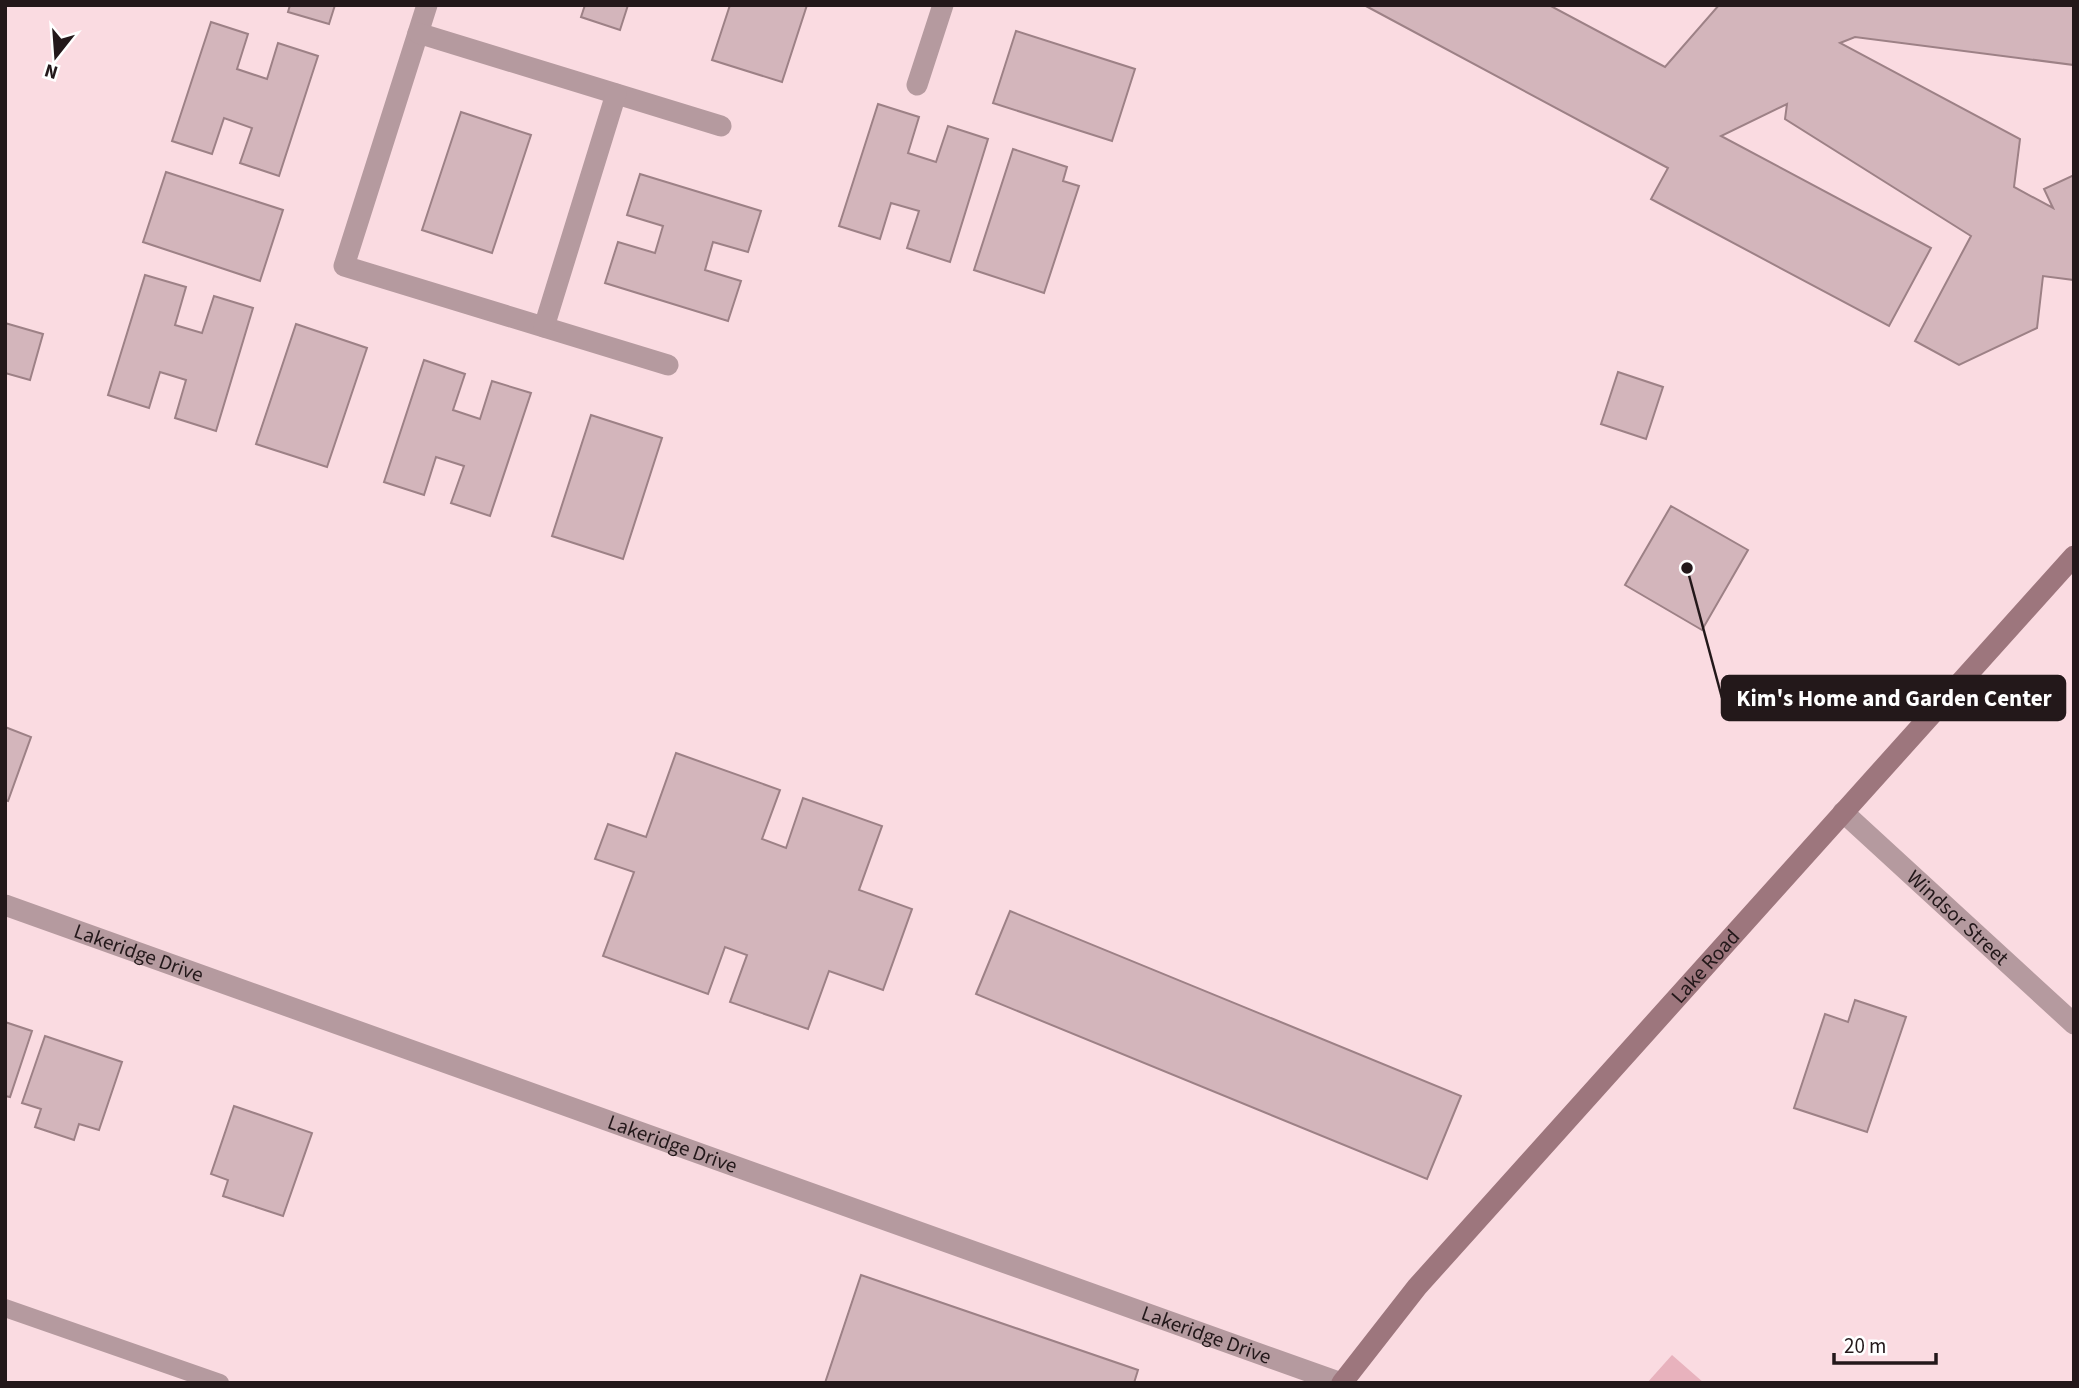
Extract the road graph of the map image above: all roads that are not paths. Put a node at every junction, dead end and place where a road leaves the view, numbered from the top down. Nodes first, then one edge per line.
1 (427, 5) edge
2 (943, 5) edge
3 (418, 33) junction
4 (917, 85) dead end
5 (616, 94) junction
6 (721, 126) dead end
7 (544, 327) junction
8 (668, 365) dead end
9 (2074, 556) edge
10 (1843, 812) junction
11 (5, 905) edge
12 (2074, 1024) edge
13 (5, 1308) edge
14 (220, 1383) edge
15 (1341, 1383) edge

1 - 3 street
2 - 4 street
3 - 5 street
3 - 7 street
5 - 6 street
5 - 7 street
7 - 8 street
9 - 10 street, Lake Road
10 - 12 street, Windsor Street
10 - 15 street, Lake Road
11 - 15 street, Lakeridge Drive
13 - 14 lane

